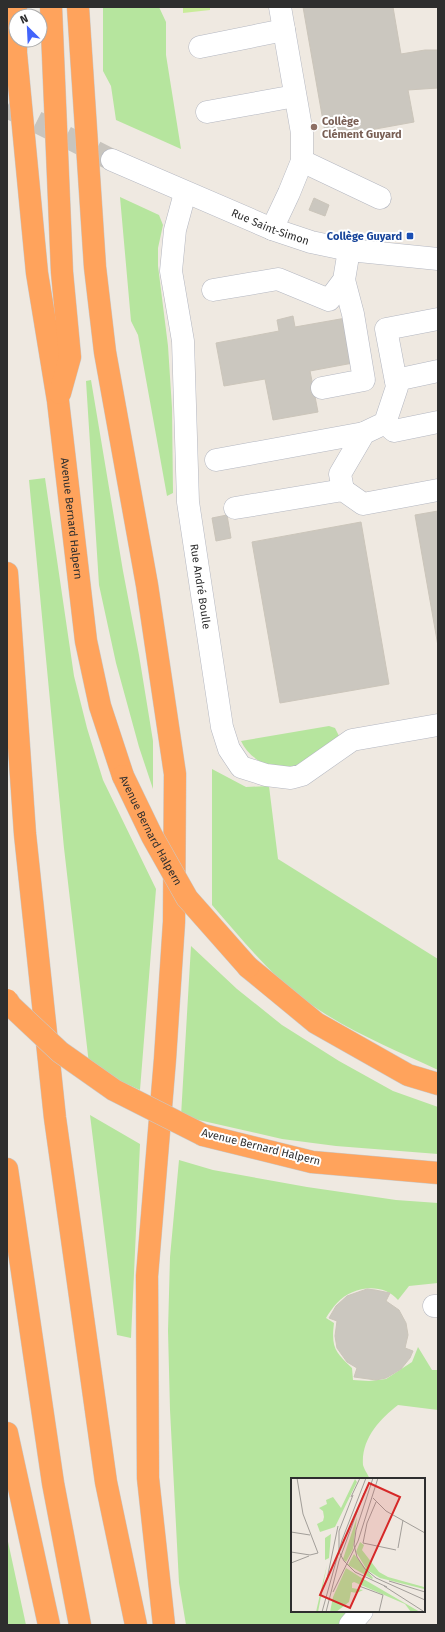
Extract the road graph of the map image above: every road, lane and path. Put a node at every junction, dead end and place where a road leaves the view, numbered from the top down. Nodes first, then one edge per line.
1 (16, 7) edge
2 (51, 7) edge
3 (78, 7) edge
4 (280, 7) edge
5 (284, 30) junction
6 (200, 47) dead end
7 (295, 96) junction
8 (207, 112) dead end
9 (112, 160) tunnel mouth
10 (302, 161) junction
11 (186, 193) junction
12 (380, 198) dead end
13 (272, 228) junction
14 (349, 250) junction
15 (438, 259) edge
16 (344, 280) junction
17 (212, 290) dead end
18 (438, 320) edge
19 (438, 371) edge
20 (396, 380) junction
21 (322, 388) dead end
22 (58, 401) junction
23 (438, 422) edge
24 (385, 423) junction
25 (364, 433) junction
26 (216, 460) dead end
27 (343, 490) junction
28 (438, 490) edge
29 (234, 508) dead end
30 (7, 573) edge
31 (438, 724) edge
32 (7, 1000) edge
33 (438, 1084) edge
34 (7, 1168) edge
35 (438, 1173) edge
36 (7, 1433) edge
37 (361, 1612) edge
38 (49, 1625) edge
39 (80, 1625) edge
40 (136, 1625) edge
41 (164, 1625) edge
42 (350, 1625) edge

1 - 22 highway, Avenue Bernard Halpern
2 - 22 highway
3 - 41 highway
4 - 5 street
5 - 6 street
5 - 7 street
7 - 8 street
7 - 10 street
9 - 11 street, Rue Saint-Simon
10 - 12 street
10 - 13 street
11 - 13 street, Rue Saint-Simon
11 - 31 street, Rue André Boulle
13 - 14 street, Rue Saint-Simon
14 - 15 street, Rue Saint-Simon
14 - 16 street
16 - 17 street
16 - 21 street
18 - 20 street
19 - 20 street
20 - 24 street
22 - 33 highway, Avenue Bernard Halpern, bridge
23 - 24 street
24 - 25 street
25 - 26 street
25 - 27 street
27 - 28 street
27 - 29 street
30 - 40 highway
32 - 35 highway, Avenue Bernard Halpern, bridge
34 - 39 highway
36 - 38 highway
37 - 42 street

